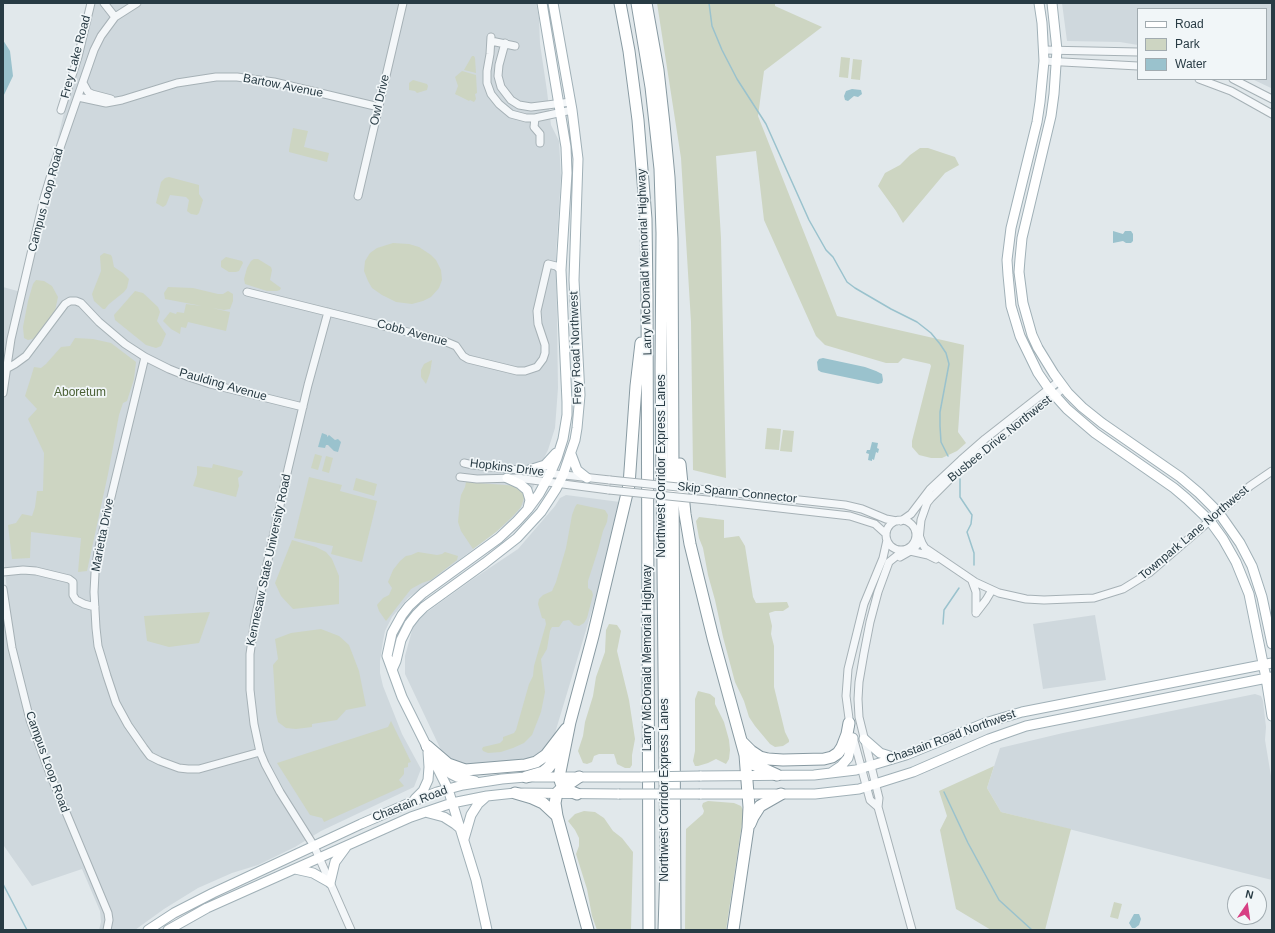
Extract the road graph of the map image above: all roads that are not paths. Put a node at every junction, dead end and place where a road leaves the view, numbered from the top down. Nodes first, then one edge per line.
1 (92, 3) edge
2 (104, 3) edge
3 (137, 3) edge
4 (403, 3) edge
5 (542, 3) edge
6 (553, 3) edge
7 (620, 3) edge
8 (637, 3) edge
9 (646, 3) edge
10 (1039, 3) edge
11 (1052, 3) edge
12 (115, 17) junction
13 (505, 43) junction
14 (515, 46) dead end
15 (1044, 50) junction
16 (1057, 50) junction
17 (1137, 52) edge
18 (1044, 61) junction
19 (1056, 62) junction
20 (1137, 66) edge
21 (1202, 80) edge
22 (1235, 80) edge
23 (83, 83) junction
24 (78, 97) junction
25 (1272, 99) edge
26 (117, 101) junction
27 (571, 106) junction
28 (378, 107) junction
29 (559, 108) junction
30 (61, 110) dead end
31 (1272, 114) edge
32 (535, 118) junction
33 (540, 143) dead end
34 (358, 196) dead end
35 (1011, 228) junction
36 (1023, 231) junction
37 (561, 270) junction
38 (247, 292) dead end
39 (647, 297) junction
40 (328, 312) junction
41 (145, 357) junction
42 (6, 369) junction
43 (1061, 384) junction
44 (1052, 392) junction
45 (3, 394) edge
46 (303, 407) junction
47 (674, 426) junction
48 (561, 445) junction
49 (571, 454) junction
50 (464, 463) dead end
51 (526, 471) junction
52 (1272, 471) edge
53 (562, 475) junction
54 (460, 477) dead end
55 (507, 478) junction
56 (548, 478) junction
57 (590, 478) junction
58 (558, 484) junction
59 (528, 509) junction
60 (1219, 513) junction
61 (896, 520) junction
62 (1210, 521) junction
63 (870, 522) junction
64 (919, 535) junction
65 (886, 537) junction
66 (885, 549) junction
67 (907, 550) junction
68 (954, 568) junction
69 (3, 572) edge
70 (972, 580) junction
71 (3, 589) edge
72 (992, 590) junction
73 (95, 607) junction
74 (1272, 642) edge
75 (1268, 663) edge
76 (392, 670) junction
77 (1269, 678) edge
78 (1272, 716) edge
79 (570, 722) junction
80 (849, 723) junction
81 (853, 738) junction
82 (864, 739) junction
83 (742, 742) junction
84 (427, 746) junction
85 (565, 747) junction
86 (260, 752) junction
87 (745, 755) junction
88 (433, 758) junction
89 (896, 758) junction
90 (871, 766) junction
91 (861, 768) junction
92 (829, 774) junction
93 (777, 775) junction
94 (746, 776) junction
95 (526, 777) junction
96 (579, 777) joint
97 (479, 781) junction
98 (877, 784) junction
99 (560, 786) junction
100 (867, 787) junction
101 (448, 789) junction
102 (515, 793) junction
103 (577, 794) joint
104 (748, 794) junction
105 (781, 794) junction
106 (487, 796) junction
107 (414, 800) junction
108 (452, 803) junction
109 (878, 807) junction
110 (425, 812) junction
111 (557, 816) junction
112 (748, 828) junction
113 (461, 829) junction
114 (464, 839) junction
115 (314, 846) junction
116 (346, 846) junction
117 (319, 858) junction
118 (295, 869) junction
119 (330, 882) junction
120 (107, 930) edge
121 (148, 930) edge
122 (168, 930) edge
123 (351, 930) edge
124 (487, 930) edge
125 (588, 930) edge
126 (649, 930) edge
127 (664, 930) edge
128 (676, 930) edge
129 (733, 930) edge
130 (912, 930) edge

1 - 30 street, Frey Lake Road
2 - 12 street, Frey Lake Road
3 - 12 street, Campus Loop Road
4 - 28 street, Owl Drive
5 - 29 main road, Frey Road Northwest
6 - 27 main road, Frey Road Northwest
7 - 39 highway, Larry McDonald Memorial Highway
8 - 127 highway, Northwest Corridor Express Lanes
9 - 47 highway, Larry McDonald Memorial Highway
10 - 15 main road
11 - 16 main road
12 - 23 street, Campus Loop Road
13 - 14 street
13 - 29 street
13 - 32 street
15 - 16 street
15 - 18 main road
16 - 17 street
16 - 19 main road
18 - 19 street
18 - 35 main road
19 - 20 street
19 - 36 main road
21 - 31 street
22 - 25 street
23 - 24 street, Campus Loop Road
23 - 26 street
24 - 26 street, Bartow Avenue
24 - 42 street, Campus Loop Road
26 - 28 street, Bartow Avenue
27 - 29 street
27 - 49 main road, Frey Road Northwest
28 - 34 street, Owl Drive
29 - 32 street
29 - 37 main road, Frey Road Northwest
32 - 33 street
35 - 36 main road
35 - 44 main road
36 - 43 main road
37 - 40 street, Cobb Avenue
37 - 48 main road, Frey Road Northwest
38 - 40 street, Cobb Avenue
39 - 79 highway
39 - 126 highway, Larry McDonald Memorial Highway
40 - 46 street, Kennesaw State University Road
41 - 42 street, Paulding Avenue
41 - 46 street, Paulding Avenue
41 - 73 street, Marietta Drive
42 - 45 street, Campus Loop Road
43 - 44 street, Busbee Drive Northwest
43 - 60 main road
44 - 61 street, Busbee Drive Northwest
44 - 62 main road
44 - 64 street, Busbee Drive Northwest
46 - 86 street, Kennesaw State University Road
47 - 83 highway
47 - 128 highway, Larry McDonald Memorial Highway
48 - 51 main road
48 - 56 main road, Frey Road Northwest
49 - 53 main road, Frey Road Northwest
49 - 57 main road
50 - 51 street, Hopkins Drive
51 - 56 street, Hopkins Drive
52 - 60 street, Townpark Lane Northwest
53 - 56 street, Skip Spann Connector
53 - 57 street, Skip Spann Connector
53 - 58 main road, Frey Road Northwest
54 - 55 street, Hopkins Drive
55 - 56 street, Hopkins Drive
55 - 59 main road
56 - 58 street, Skip Spann Connector
56 - 59 main road, Frey Road Northwest
57 - 61 street, Skip Spann Connector, bridge
58 - 63 street, Skip Spann Connector, bridge
58 - 76 main road, Frey Road Northwest
59 - 76 main road, Frey Road Northwest
60 - 62 street, Townpark Lane Northwest
60 - 74 main road
61 - 65 street
61 - 67 street
62 - 72 street, Townpark Lane Northwest
62 - 75 main road
63 - 65 street, Skip Spann Connector
63 - 66 street
64 - 67 street, Busbee Drive Northwest
64 - 68 street, Townpark Lane Northwest
65 - 66 street
65 - 67 street
66 - 80 street
67 - 68 street, Townpark Lane Northwest
67 - 82 street
68 - 70 street, Townpark Lane Northwest
69 - 73 street
70 - 72 street, Townpark Lane Northwest
70 - 72 street
71 - 120 street, Campus Loop Road
73 - 86 street, Marietta Drive
75 - 77 main road
75 - 89 main road, Chastain Road Northwest
76 - 84 main road, Frey Road Northwest
77 - 78 main road
77 - 98 main road, Chastain Road Northwest
79 - 84 highway
79 - 85 highway
80 - 81 street
80 - 83 highway
81 - 91 street
81 - 92 main road
82 - 89 main road
82 - 90 street
83 - 87 highway
84 - 88 main road, Frey Road Northwest
84 - 107 main road
85 - 95 highway
85 - 99 highway
86 - 115 street, Kennesaw State University Road
87 - 93 highway
87 - 94 highway
88 - 97 main road
88 - 101 main road, Frey Road Northwest
89 - 90 main road, Chastain Road Northwest
90 - 91 main road, Chastain Road Northwest
90 - 98 street
91 - 92 main road, Chastain Road Northwest
91 - 100 street
92 - 93 main road, Chastain Road Northwest
93 - 94 main road, Chastain Road Northwest
94 - 96 main road, bridge
94 - 104 highway
95 - 97 main road, Chastain Road
95 - 99 main road, Chastain Road
96 - 99 highway
97 - 101 main road, Chastain Road
98 - 100 main road, Chastain Road Northwest
98 - 109 street
99 - 102 main road, Chastain Road
99 - 103 highway
99 - 111 highway
100 - 105 main road, Chastain Road Northwest
100 - 109 street
101 - 107 main road, Chastain Road
101 - 108 main road, Frey Road Northwest
102 - 106 main road, Chastain Road
102 - 111 highway
103 - 104 main road, bridge
104 - 105 main road, Chastain Road Northwest
104 - 112 highway
105 - 112 highway
106 - 108 main road, Chastain Road
106 - 114 main road
107 - 115 main road, Chastain Road
108 - 110 main road, Chastain Road
108 - 113 main road, Frey Road Northwest
109 - 130 street
110 - 113 main road
110 - 116 main road, Chastain Road
111 - 125 highway
112 - 129 highway
113 - 114 main road, Frey Road Northwest
114 - 124 main road, Frey Road Northwest
115 - 117 street, Kennesaw State University Road
115 - 121 main road, Chastain Road
116 - 117 main road, Chastain Road
116 - 119 main road
117 - 118 main road, Chastain Road
117 - 119 street, Kennesaw State University Road
118 - 119 main road
118 - 122 main road, Chastain Road
119 - 123 street, Kennesaw State University Road

